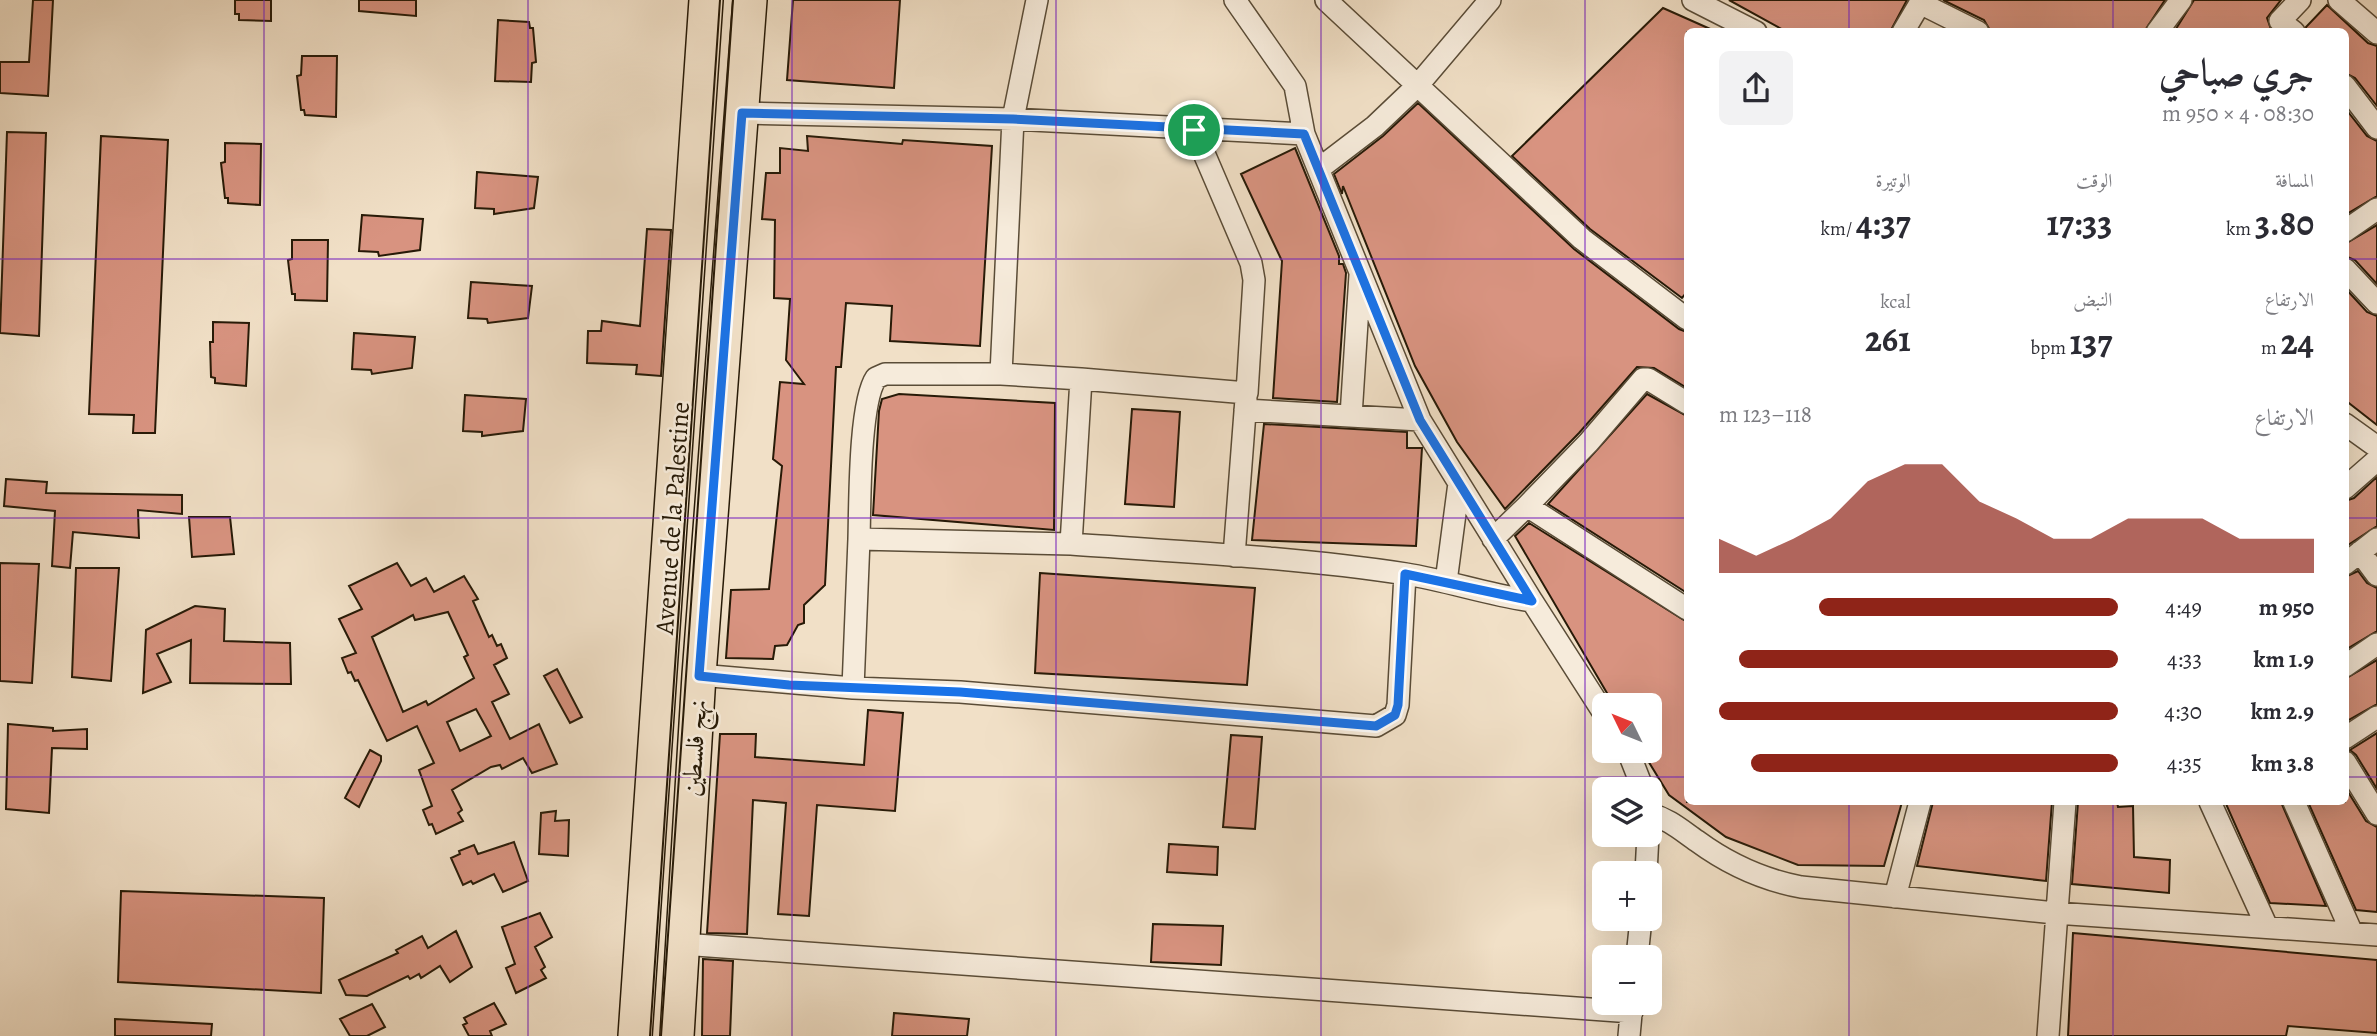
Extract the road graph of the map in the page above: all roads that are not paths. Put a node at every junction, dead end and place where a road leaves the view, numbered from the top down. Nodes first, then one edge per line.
1 (706, 0) edge
2 (750, 0) edge
3 (1037, 0) edge
4 (1235, 0) edge
5 (1326, 0) edge
6 (1490, 0) edge
7 (1693, 0) edge
8 (2181, 0) edge
9 (2300, 0) edge
10 (2339, 0) edge
11 (1921, 1) edge
12 (2374, 24) edge
13 (1748, 28) edge
14 (1905, 28) edge
15 (1971, 28) edge
16 (2160, 28) edge
17 (2281, 28) edge
18 (1418, 85) junction
19 (2349, 91) edge
20 (742, 113) junction
21 (1013, 119) junction
22 (2377, 128) edge
23 (1194, 130) junction
24 (1304, 134) junction
25 (1320, 168) junction
26 (2377, 209) edge
27 (2349, 228) edge
28 (1360, 269) junction
29 (2349, 273) edge
30 (2377, 303) edge
31 (1683, 308) edge
32 (1002, 374) junction
33 (1081, 379) junction
34 (1684, 401) edge
35 (1246, 402) junction
36 (1351, 416) junction
37 (1420, 420) junction
38 (2349, 427) edge
39 (2377, 447) edge
40 (2377, 460) edge
41 (1460, 483) junction
42 (2349, 484) edge
43 (1527, 506) junction
44 (1493, 538) junction
45 (859, 539) junction
46 (2377, 539) edge
47 (1071, 544) junction
48 (1234, 556) junction
49 (2353, 558) edge
50 (1405, 574) junction
51 (2377, 575) edge
52 (1446, 582) junction
53 (1532, 601) junction
54 (1684, 607) edge
55 (2377, 644) edge
56 (2349, 663) edge
57 (699, 676) junction
58 (853, 688) junction
59 (1592, 695) edge
60 (2377, 718) edge
61 (2349, 736) edge
62 (2349, 768) edge
63 (1919, 805) edge
64 (2065, 805) edge
65 (2217, 805) edge
66 (2295, 805) edge
67 (2377, 814) edge
68 (1662, 819) edge
69 (1895, 897) junction
70 (2055, 913) junction
71 (2267, 928) junction
72 (2352, 933) junction
73 (2377, 935) edge
74 (682, 944) junction
75 (1592, 1004) edge
76 (1631, 1015) edge
77 (635, 1036) edge
78 (677, 1036) edge
79 (1629, 1036) edge
80 (2048, 1036) edge

1 - 77 main road, Avenue de la Palestine
2 - 20 main road, نهج فلسطين
3 - 21 street
4 - 24 street
5 - 18 street
6 - 18 street
7 - 13 street
8 - 16 street
9 - 17 street
10 - 12 street
11 - 14 street
11 - 15 street
18 - 25 street
18 - 31 street
19 - 22 street
20 - 21 street
20 - 57 main road, نهج فلسطين
21 - 23 street
21 - 32 street
23 - 24 street
23 - 35 street
24 - 25 street
25 - 28 street
26 - 27 street
28 - 36 street
28 - 37 street
29 - 30 street
32 - 33 street
32 - 45 street
33 - 35 street
33 - 47 street
34 - 43 street
35 - 36 street
35 - 48 street
36 - 37 street
37 - 41 street
38 - 39 street
40 - 42 street
41 - 44 street
41 - 52 street
43 - 44 street
43 - 54 street
44 - 53 street
45 - 47 street
45 - 58 street
46 - 49 street
47 - 48 street
48 - 50 street
49 - 51 street
50 - 52 street
50 - 58 street
52 - 53 street
53 - 59 street
55 - 56 street
57 - 58 street
57 - 74 main road, نهج فلسطين
60 - 61 street
62 - 67 street
63 - 69 street
64 - 70 street
65 - 71 street
66 - 72 street
68 - 69 street
69 - 70 street
70 - 71 street
70 - 80 street
71 - 72 street
72 - 73 street
74 - 75 street
74 - 78 main road, نهج فلسطين
76 - 79 street

